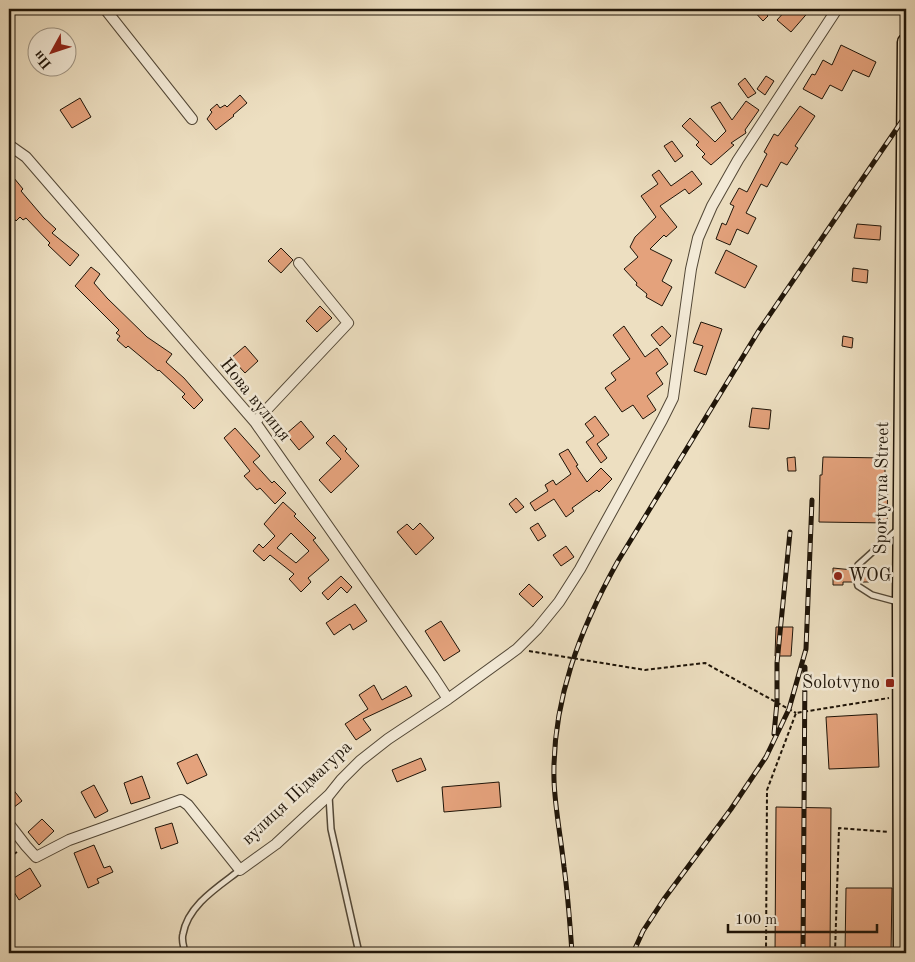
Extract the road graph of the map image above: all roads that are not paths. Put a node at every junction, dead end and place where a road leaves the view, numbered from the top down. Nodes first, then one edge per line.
1 (105, 9) edge
2 (836, 9) edge
3 (906, 42) edge
4 (192, 120) dead end
5 (906, 142) edge
6 (9, 145) edge
7 (299, 263) dead end
8 (256, 422) junction
9 (902, 526) junction
10 (857, 570) dead end
11 (857, 582) dead end
12 (901, 603) junction
13 (448, 699) junction
14 (904, 776) edge
15 (329, 795) junction
16 (9, 824) edge
17 (904, 868) edge
18 (240, 870) junction
19 (185, 953) edge
20 (359, 953) edge
21 (902, 953) edge

1 - 4 street
2 - 13 street, вулиця Підмагура
3 - 5 main road
5 - 9 main road, Sportyvna Street
6 - 8 street, Нова вулиця
7 - 8 street
8 - 13 street, Нова вулиця
9 - 10 lane
9 - 12 main road, Sportyvna Street
11 - 12 lane
12 - 14 main road, Sportyvna Street
13 - 15 street, вулиця Підмагура
14 - 17 main road, Sportyvna Street
15 - 18 street, вулиця Підмагура
15 - 20 lane
16 - 18 street, вулиця Підмагура
17 - 21 main road, Sportyvna Street
18 - 19 lane

